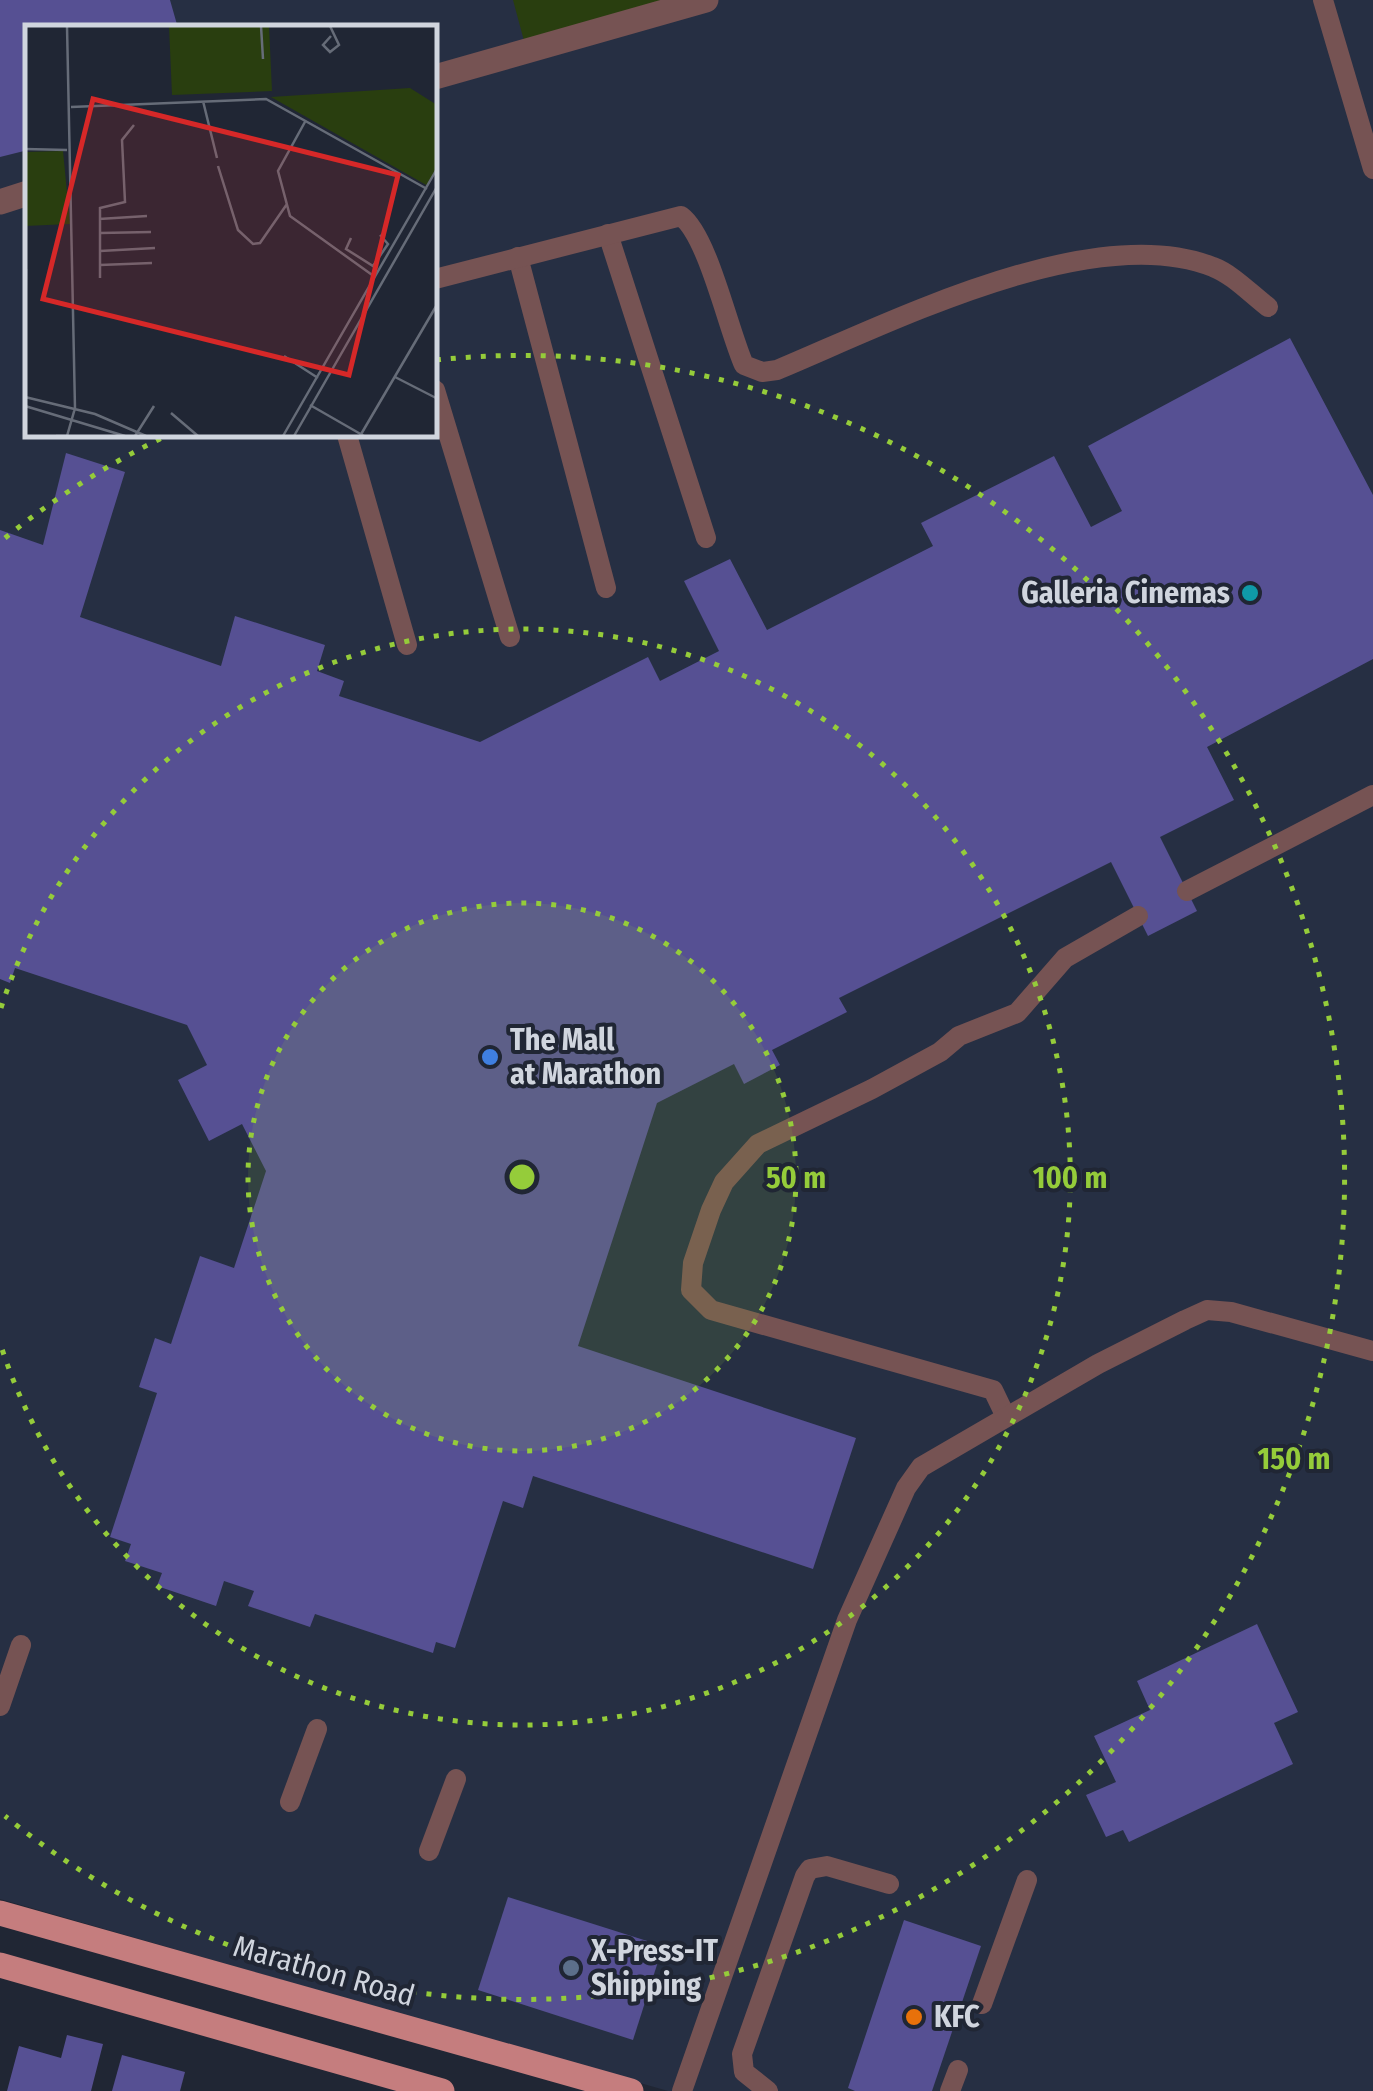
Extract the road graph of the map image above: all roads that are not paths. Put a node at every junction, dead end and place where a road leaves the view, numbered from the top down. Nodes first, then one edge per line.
1 (706, 0) edge
2 (1323, 0) edge
3 (438, 76) edge
4 (1373, 169) edge
5 (25, 194) edge
6 (0, 202) edge
7 (608, 234) junction
8 (518, 257) junction
9 (438, 278) edge
10 (1268, 307) dead end
11 (438, 400) edge
12 (348, 438) edge
13 (706, 538) dead end
14 (606, 588) dead end
15 (510, 637) dead end
16 (407, 645) dead end
17 (1373, 796) edge
18 (1187, 891) dead end
19 (1138, 916) dead end
20 (1373, 1351) edge
21 (1006, 1417) junction
22 (21, 1645) dead end
23 (0, 1706) edge
24 (317, 1729) dead end
25 (456, 1779) dead end
26 (290, 1802) dead end
27 (429, 1852) dead end
28 (1028, 1880) dead end
29 (889, 1884) dead end
30 (0, 1914) edge
31 (0, 1965) edge
32 (982, 2004) dead end
33 (958, 2070) dead end
34 (442, 2091) edge
35 (631, 2091) edge
36 (682, 2091) edge
37 (768, 2091) edge
38 (950, 2091) edge

1 - 3 street
2 - 4 lane
5 - 6 street
7 - 8 lane
7 - 10 lane
7 - 13 lane
8 - 9 lane
8 - 14 lane
11 - 15 lane
12 - 16 lane
17 - 18 lane
19 - 21 lane
20 - 21 lane
21 - 36 lane
22 - 23 lane
24 - 26 lane
25 - 27 lane
28 - 32 lane
29 - 37 lane
30 - 35 main road, Marathon Road
31 - 34 main road
33 - 38 lane

